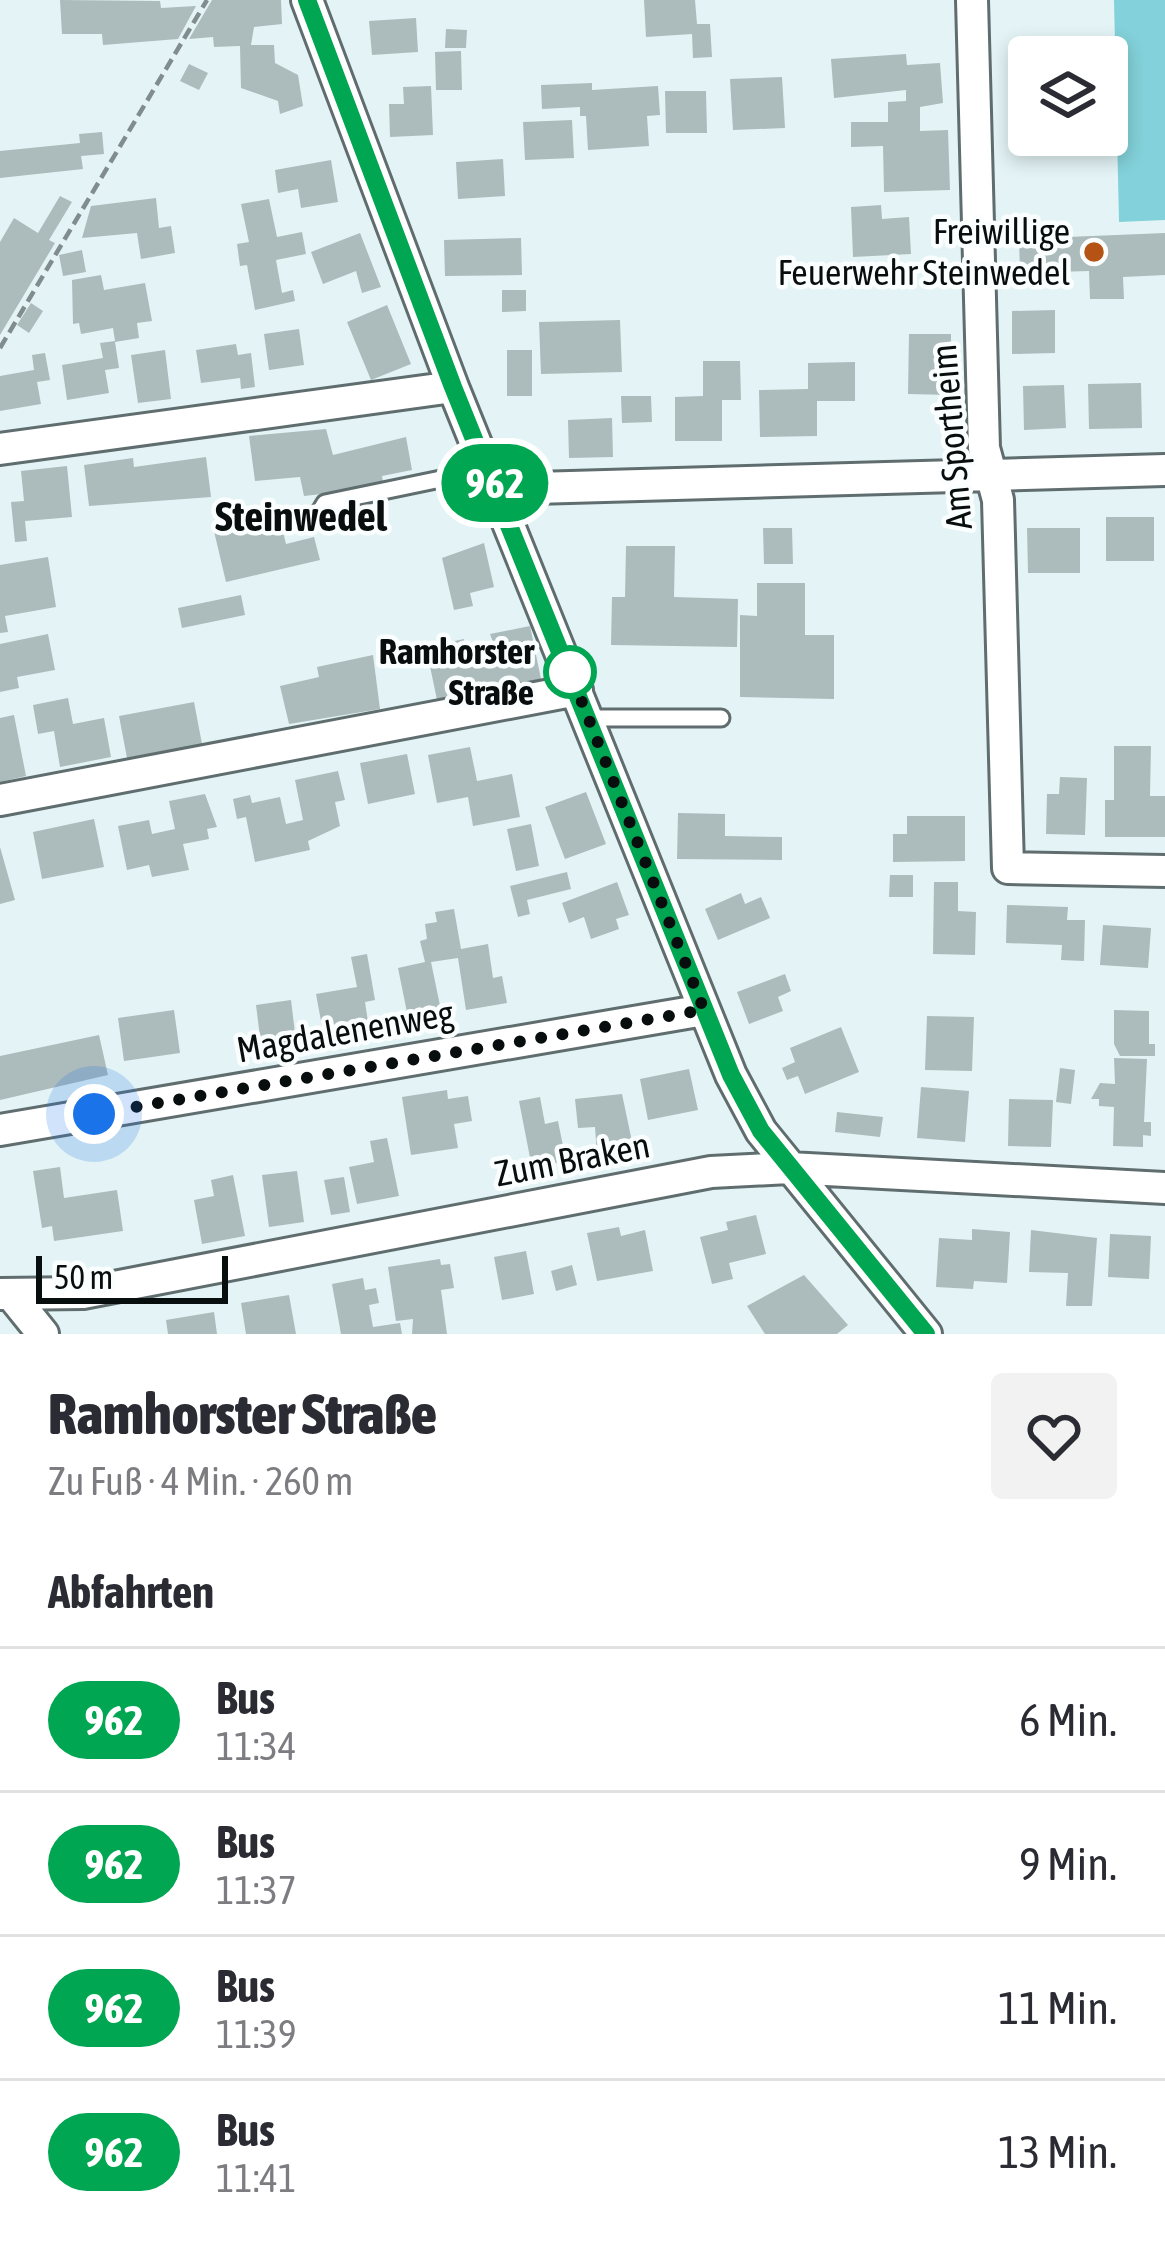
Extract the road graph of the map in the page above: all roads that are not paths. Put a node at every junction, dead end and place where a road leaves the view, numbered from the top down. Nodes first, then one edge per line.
1 (307, 0) edge
2 (973, 0) edge
3 (453, 387) junction
4 (0, 449) edge
5 (1165, 470) edge
6 (992, 475) junction
7 (493, 479) junction
8 (314, 521) dead end
9 (583, 704) junction
10 (721, 718) dead end
11 (0, 800) edge
12 (1165, 871) edge
13 (704, 1010) junction
14 (0, 1130) edge
15 (789, 1168) junction
16 (1165, 1187) edge
17 (7, 1296) edge
18 (43, 1334) edge
19 (926, 1334) edge

1 - 3 street
2 - 6 street, Am Sportheim
3 - 4 street
3 - 7 street
5 - 6 street
6 - 7 street
6 - 12 street, Am Sportheim
7 - 8 lane
7 - 9 street
9 - 10 lane
9 - 11 street
9 - 13 street
13 - 14 street, Magdalenenweg
13 - 15 street
15 - 16 street, Zum Braken
15 - 17 street, Zum Braken
15 - 19 street
17 - 18 street

